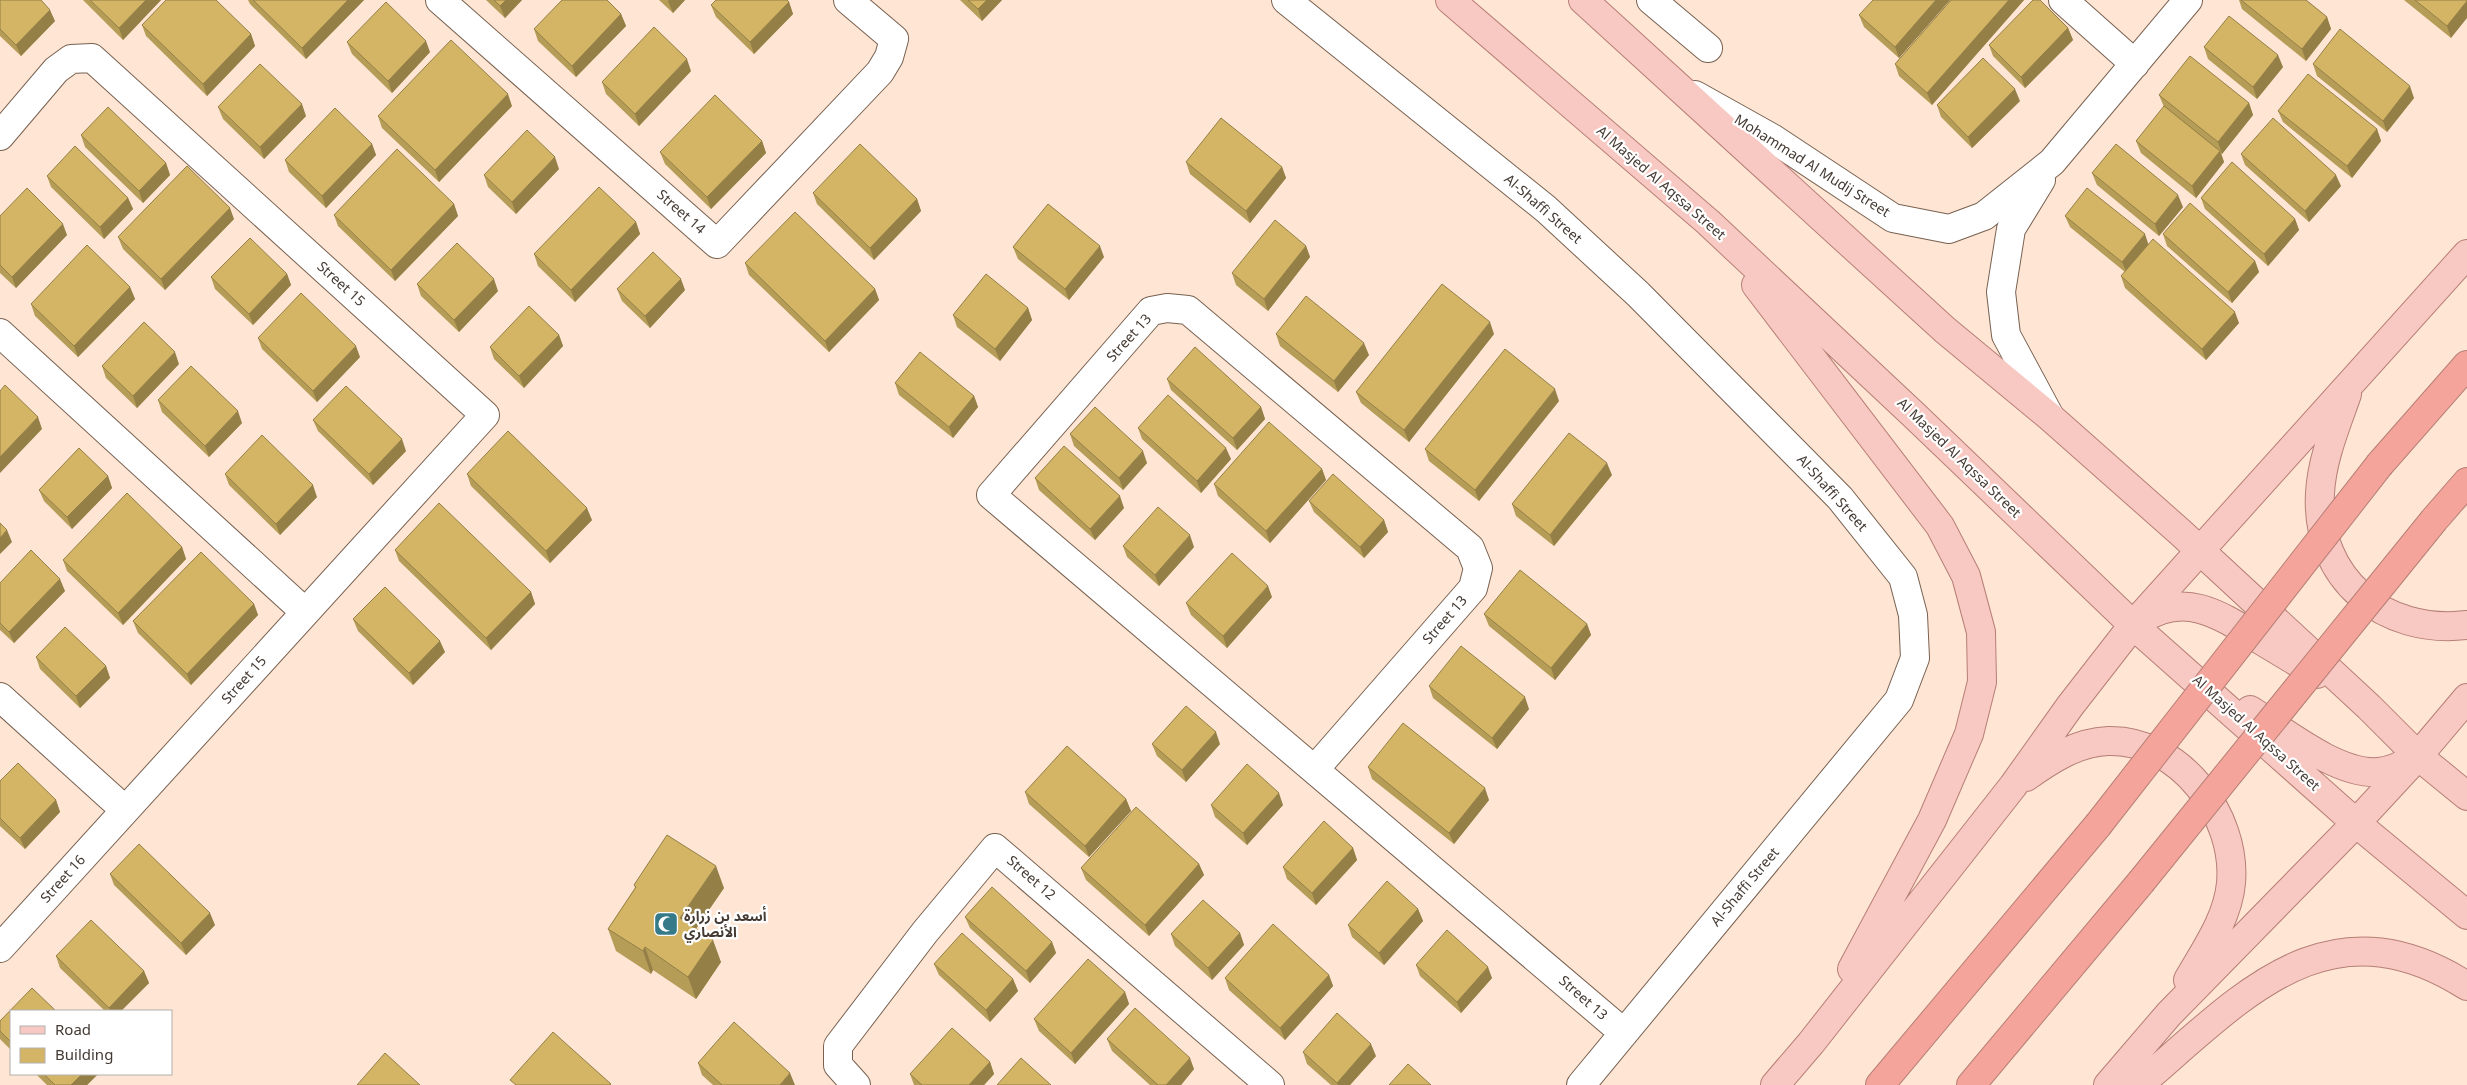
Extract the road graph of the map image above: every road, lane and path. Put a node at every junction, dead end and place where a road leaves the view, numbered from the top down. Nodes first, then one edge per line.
1 (440, 0) edge
2 (848, 0) edge
3 (1286, 0) edge
4 (1450, 0) edge
5 (1583, 0) edge
6 (1651, 0) edge
7 (2063, 0) edge
8 (2188, 0) edge
9 (1708, 48) dead end
10 (2135, 64) junction
11 (1678, 85) junction
12 (0, 136) edge
13 (2052, 162) junction
14 (1708, 222) junction
15 (2467, 254) edge
16 (0, 333) edge
17 (2467, 365) edge
18 (2352, 381) junction
19 (2050, 417) junction
20 (2467, 482) edge
21 (2200, 550) junction
22 (305, 612) junction
23 (2133, 625) junction
24 (2467, 625) edge
25 (2186, 669) junction
26 (0, 697) edge
27 (2467, 698) edge
28 (2369, 706) junction
29 (202, 726) joint
30 (2418, 756) junction
31 (1315, 769) junction
32 (2013, 786) junction
33 (2467, 796) edge
34 (125, 810) junction
35 (2356, 823) junction
36 (2467, 916) edge
37 (0, 948) edge
38 (2467, 986) edge
39 (2169, 1014) junction
40 (1624, 1033) junction
41 (1811, 1043) junction
42 (856, 1085) edge
43 (1270, 1085) edge
44 (1581, 1085) edge
45 (1774, 1085) edge
46 (1880, 1085) edge
47 (1971, 1085) edge
48 (2108, 1085) edge
49 (2139, 1085) edge

1 - 2 street, Street 14
3 - 40 street, Al-Shaffi Street
4 - 14 main road, Al Masjed Al Aqssa Street
5 - 11 main road
6 - 9 street
7 - 10 street
8 - 10 street, Mohammad Al Mudij Street
10 - 13 street, Mohammad Al Mudij Street
11 - 13 street, Mohammad Al Mudij Street
11 - 19 main road
12 - 22 street, Street 15
13 - 19 street, Mohammad Al Mudij Street
14 - 23 main road, Al Masjed Al Aqssa Street
14 - 41 main road
15 - 18 main road
16 - 22 street
17 - 46 highway, bridge
18 - 21 main road
18 - 24 main road
19 - 21 main road
20 - 47 highway, bridge
21 - 23 main road
21 - 28 main road
22 - 29 street, Street 15
23 - 25 main road, Al Masjed Al Aqssa Street
23 - 28 main road
23 - 32 main road
25 - 30 main road
25 - 35 main road, Al Masjed Al Aqssa Street
26 - 34 street
27 - 30 main road
28 - 30 main road
29 - 34 street, Street 16
30 - 33 main road
30 - 35 main road
31 - 31 street, Street 13
31 - 40 street, Street 13
32 - 39 main road
32 - 41 main road
34 - 37 street, Street 16
35 - 36 main road, Al Masjed Al Aqssa Street
35 - 39 main road
38 - 49 main road
39 - 48 main road
40 - 44 street, Al-Shaffi Street
41 - 45 main road
42 - 43 street, Street 12

